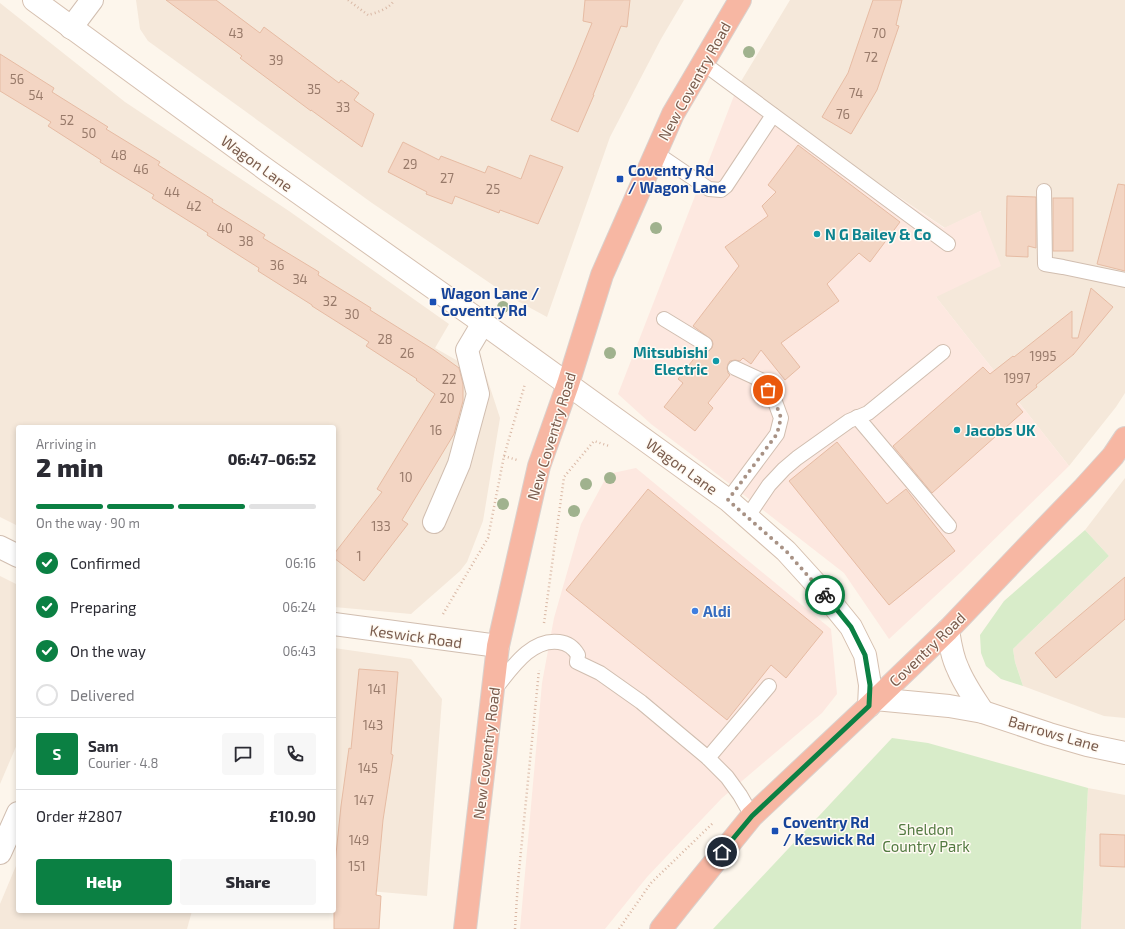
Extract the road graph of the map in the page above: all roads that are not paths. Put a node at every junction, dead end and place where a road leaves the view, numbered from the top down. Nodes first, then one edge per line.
1 (34, 0) edge
2 (92, 0) edge
3 (740, 0) edge
4 (71, 28) junction
5 (703, 63) junction
6 (773, 115) junction
7 (656, 153) junction
8 (1044, 191) dead end
9 (948, 244) dead end
10 (1125, 280) edge
11 (664, 319) dead end
12 (483, 323) junction
13 (704, 344) dead end
14 (944, 352) dead end
15 (735, 368) dead end
16 (568, 384) junction
17 (857, 417) junction
18 (1125, 438) edge
19 (728, 500) junction
20 (748, 516) junction
21 (434, 522) dead end
22 (949, 526) dead end
23 (0, 547) edge
24 (16, 555) edge
25 (336, 624) edge
26 (948, 630) junction
27 (498, 646) junction
28 (769, 686) dead end
29 (493, 692) junction
30 (872, 703) junction
31 (983, 712) junction
32 (1125, 753) edge
33 (708, 758) junction
34 (752, 816) junction
35 (16, 817) edge
36 (0, 853) edge
37 (465, 929) edge
38 (661, 929) edge

1 - 4 street, Wagon Lane
2 - 4 street
3 - 5 highway, New Coventry Road
4 - 12 street, Wagon Lane
5 - 6 lane
5 - 7 highway, New Coventry Road
6 - 7 lane
6 - 9 lane
7 - 16 highway, New Coventry Road
8 - 10 lane
11 - 13 lane
12 - 16 street, Wagon Lane
12 - 21 street
14 - 17 lane
15 - 19 lane
16 - 19 street, Wagon Lane
16 - 27 highway, New Coventry Road
17 - 20 lane
17 - 22 lane
18 - 26 highway, Coventry Road
19 - 20 street, Wagon Lane
20 - 30 street, Wagon Lane
23 - 24 street
25 - 27 street, Keswick Road
26 - 30 highway, Coventry Road
26 - 31 street
27 - 29 highway, New Coventry Road
28 - 33 lane
29 - 33 lane
29 - 37 highway, New Coventry Road
30 - 31 street, Barrows Lane
30 - 34 highway, Coventry Road
31 - 32 street, Barrows Lane
33 - 34 lane
34 - 38 highway, Coventry Road
35 - 36 street

